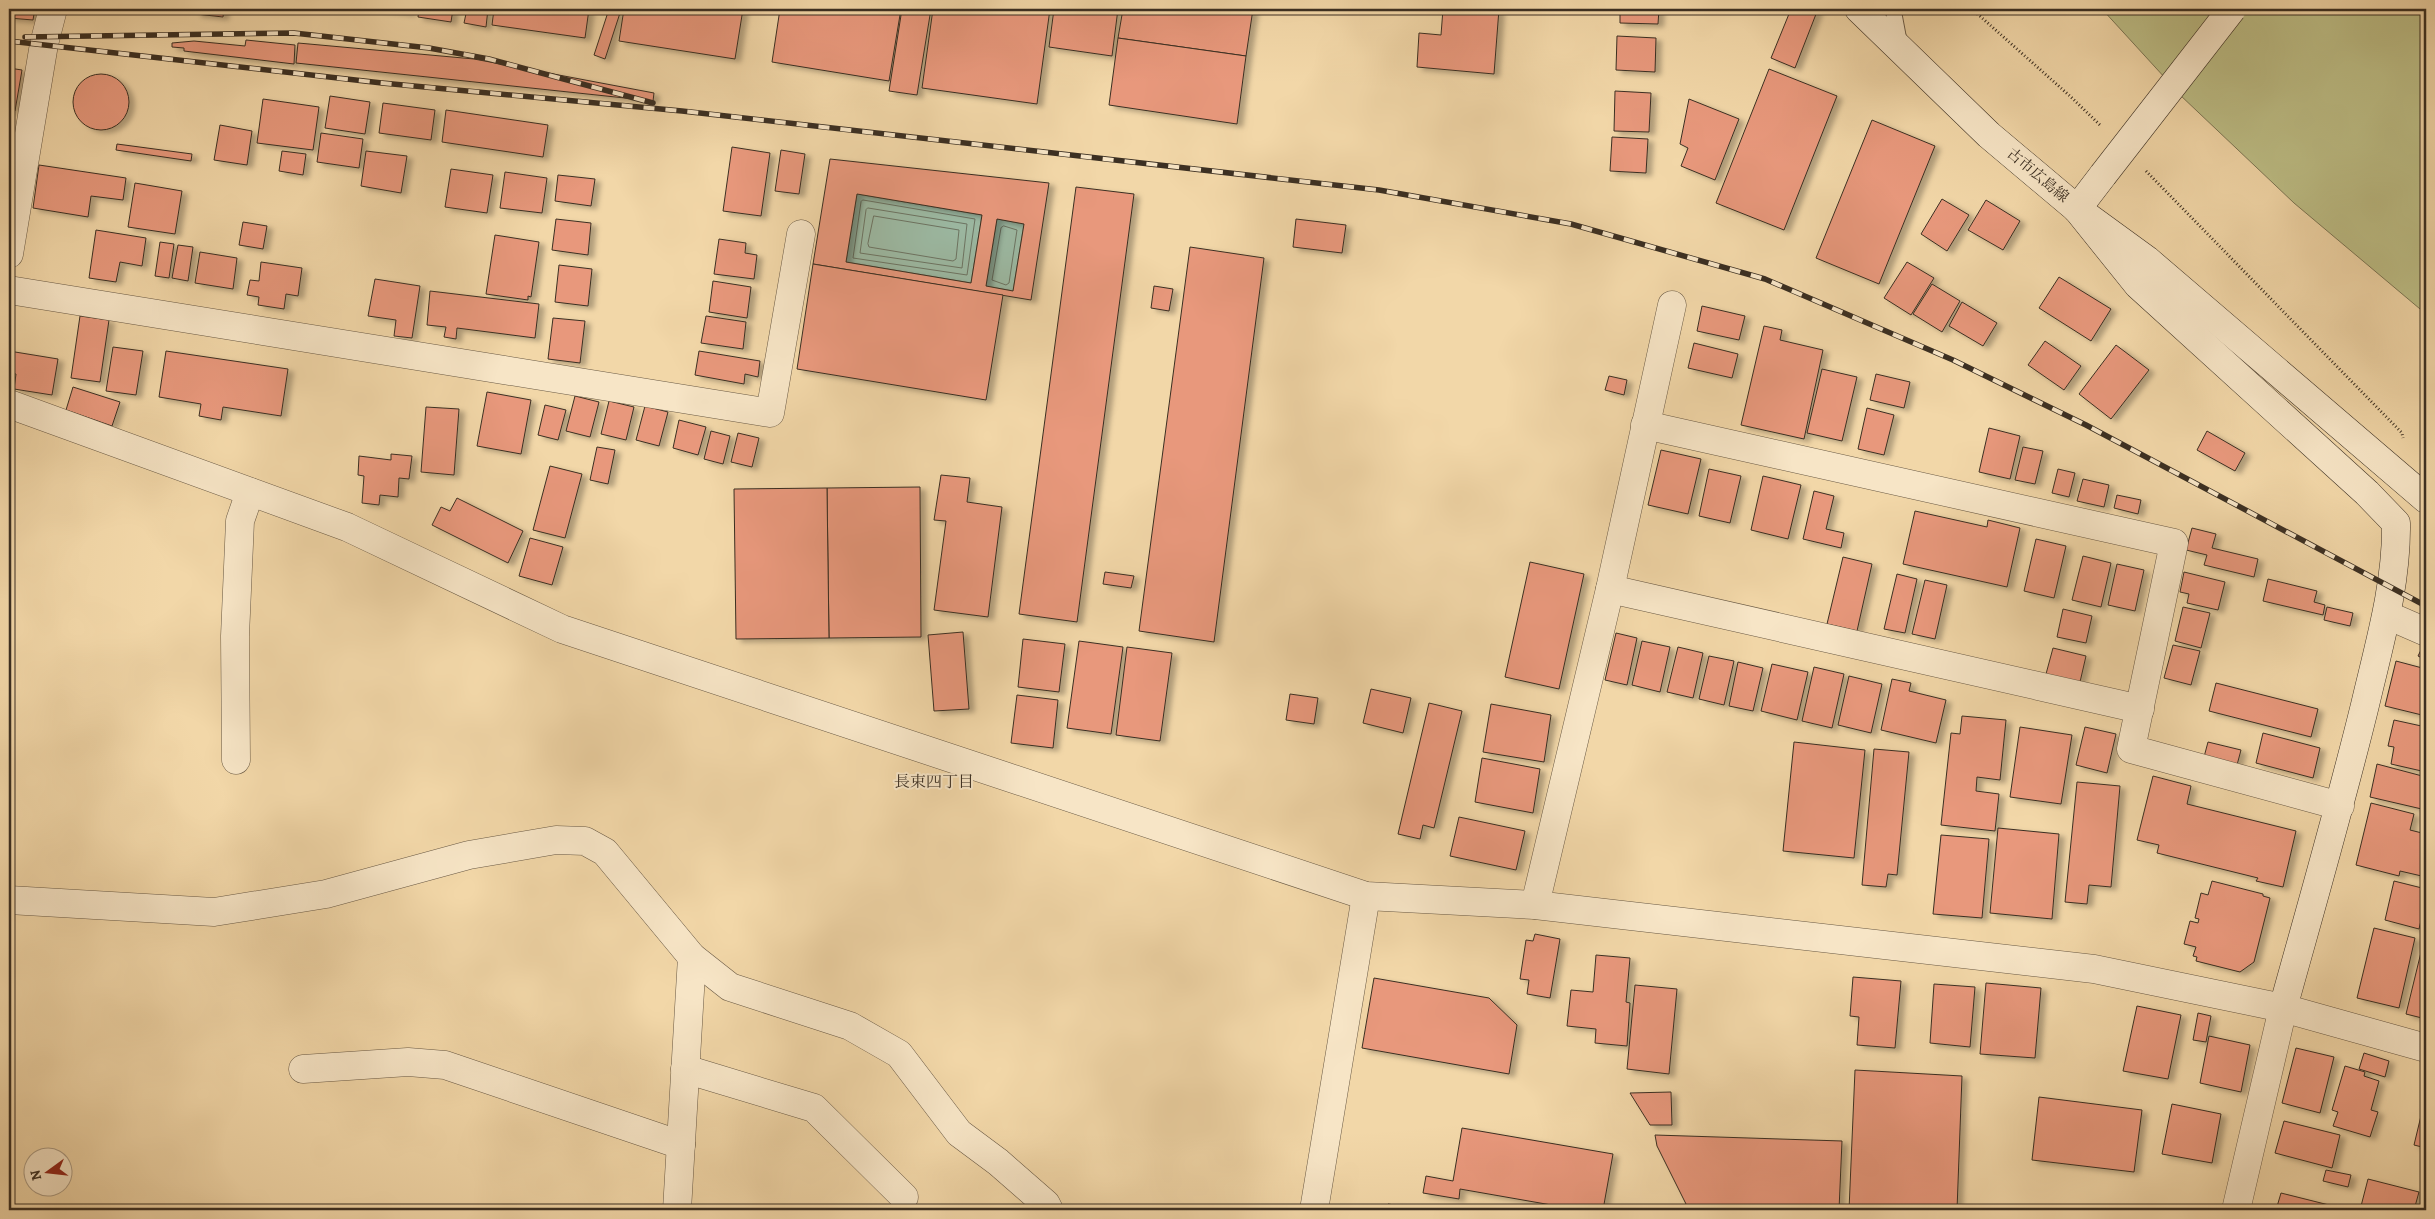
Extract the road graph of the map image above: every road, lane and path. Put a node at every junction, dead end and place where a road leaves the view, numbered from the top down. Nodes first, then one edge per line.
1 (53, 9) edge
2 (1859, 9) edge
3 (1893, 9) edge
4 (1972, 9) edge
5 (2232, 9) edge
6 (1902, 52) junction
7 (19, 129) edge
8 (2105, 131) dead end
9 (2139, 164) dead end
10 (2077, 209) junction
11 (801, 234) dead end
12 (9, 247) edge
13 (9, 290) edge
14 (1672, 305) dead end
15 (9, 404) edge
16 (1645, 425) junction
17 (2404, 440) dead end
18 (250, 492) junction
19 (2426, 499) edge
20 (1610, 589) junction
21 (2387, 615) junction
22 (2426, 632) edge
23 (2140, 709) junction
24 (236, 760) dead end
25 (2340, 806) junction
26 (1366, 896) junction
27 (9, 900) edge
28 (1535, 905) junction
29 (692, 957) junction
30 (2282, 1008) junction
31 (2426, 1048) edge
32 (303, 1069) dead end
33 (685, 1069) junction
34 (681, 1145) junction
35 (904, 1197) dead end
36 (677, 1210) edge
37 (1049, 1210) edge
38 (1314, 1210) edge
39 (2236, 1210) edge

1 - 7 street
2 - 6 street, 古市広島線
3 - 6 lane
4 - 8 path
5 - 10 street, 古市広島線, bridge
6 - 10 street, 古市広島線
7 - 12 street
9 - 17 path
10 - 19 street
10 - 21 street
11 - 13 street
14 - 16 street
15 - 18 street
16 - 20 street
16 - 23 street
18 - 24 street
18 - 26 street
20 - 23 street
20 - 28 street
21 - 22 street
21 - 25 street
23 - 25 street
25 - 30 street
26 - 28 street
26 - 38 street
27 - 29 street
28 - 30 street
29 - 33 street
29 - 37 street
30 - 31 street
30 - 39 street
32 - 34 street
33 - 34 street
33 - 35 street
34 - 36 street

